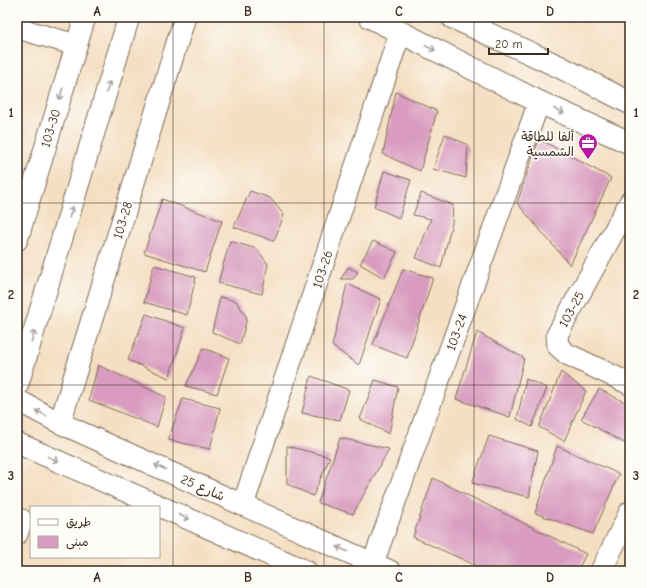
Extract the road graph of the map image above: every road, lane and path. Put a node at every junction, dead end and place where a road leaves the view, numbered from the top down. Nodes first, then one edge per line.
1 (84, 17) edge
2 (129, 17) edge
3 (185, 17) edge
4 (370, 17) edge
5 (452, 17) edge
6 (17, 28) edge
7 (400, 33) junction
8 (76, 45) junction
9 (539, 102) junction
10 (630, 104) edge
11 (630, 143) edge
12 (630, 202) edge
13 (17, 240) edge
14 (630, 384) edge
15 (17, 387) edge
16 (17, 400) edge
17 (60, 423) junction
18 (17, 443) edge
19 (243, 505) junction
20 (159, 506) edge
21 (160, 506) edge
22 (630, 512) edge
23 (382, 567) edge
24 (306, 571) edge
25 (601, 571) edge

1 - 8 street, 103-30
15 -> 2 street
3 - 17 street, 103-28
4 - 7 main road
5 - 10 main road
6 - 8 street
7 -> 9 main road
7 - 19 street, 103-26
8 -> 13 street, 103-30
9 -> 11 main road
9 - 23 street, 103-24
12 - 14 street, 103-25
17 -> 16 street, شارع 25
19 -> 17 street, شارع 25
18 -> 20 street
23 -> 19 street, شارع 25
21 -> 24 street
22 - 25 street

